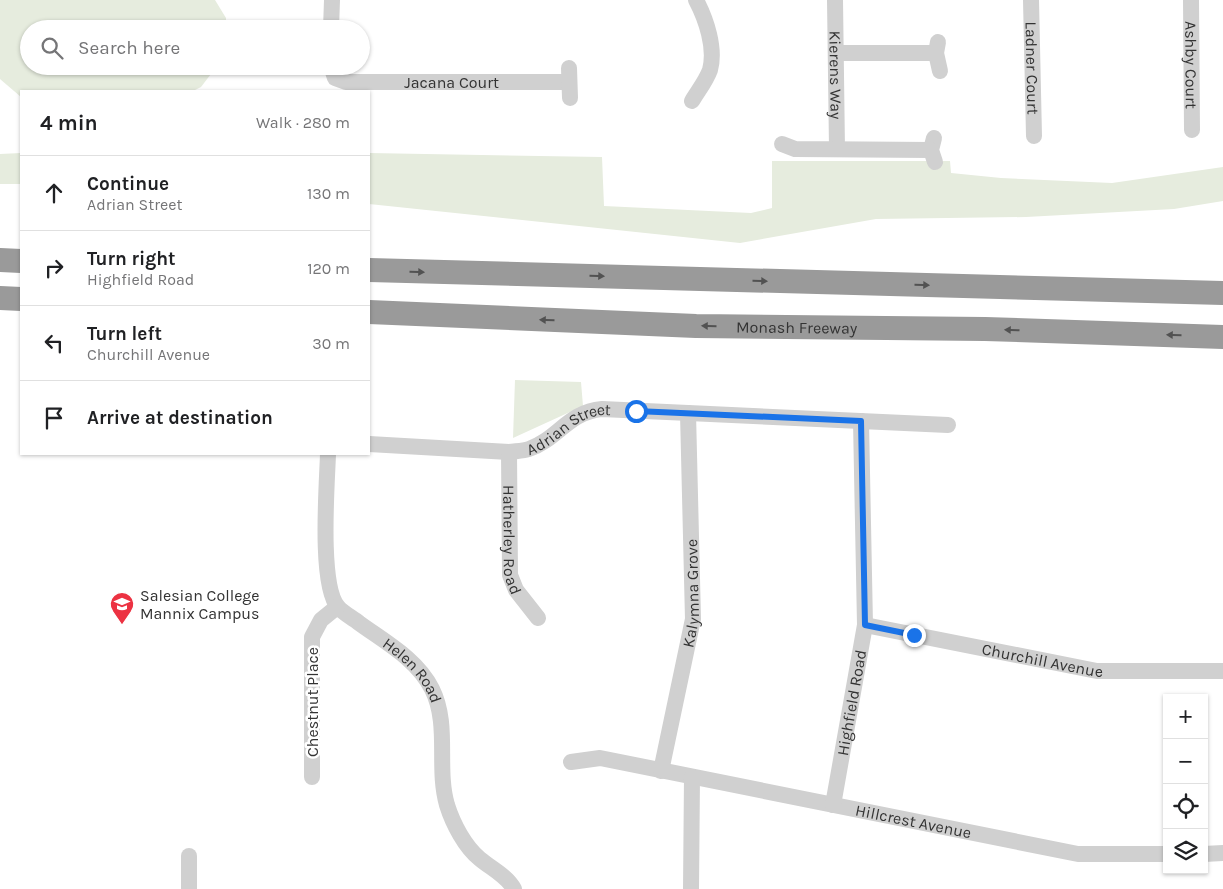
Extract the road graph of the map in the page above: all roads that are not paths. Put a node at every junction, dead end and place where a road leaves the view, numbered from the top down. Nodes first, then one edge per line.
1 (332, 0) edge
2 (696, 0) edge
3 (835, 0) edge
4 (1031, 0) edge
5 (1191, 0) edge
6 (331, 20) edge
7 (836, 53) junction
8 (940, 71) dead end
9 (336, 75) edge
10 (569, 82) dead end
11 (692, 102) dead end
12 (1192, 130) dead end
13 (1034, 136) dead end
14 (782, 144) dead end
15 (837, 149) junction
16 (933, 150) dead end
17 (0, 260) edge
18 (20, 261) edge
19 (370, 270) edge
20 (1223, 293) edge
21 (0, 298) edge
22 (20, 299) edge
23 (370, 312) edge
24 (1223, 337) edge
25 (688, 413) junction
26 (861, 421) junction
27 (948, 425) dead end
28 (370, 444) edge
29 (509, 452) junction
30 (328, 455) edge
31 (337, 606) junction
32 (538, 618) dead end
33 (865, 625) junction
34 (1223, 671) edge
35 (571, 762) dead end
36 (661, 771) junction
37 (312, 777) dead end
38 (692, 777) junction
39 (833, 804) junction
40 (1163, 854) edge
41 (1208, 854) edge
42 (1223, 854) edge
43 (189, 856) dead end
44 (188, 889) edge
45 (514, 889) edge
46 (691, 889) edge

1 - 6 street
2 - 11 street
3 - 7 street, Kierens Way
4 - 13 street, Ladner Court
5 - 12 street, Ashby Court
7 - 8 street
7 - 15 street, Kierens Way
9 - 10 street, Jacana Court
14 - 15 street
15 - 16 street
17 - 18 highway
19 -> 20 highway
21 - 22 highway
24 -> 23 highway, Monash Freeway
25 - 26 street, Adrian Street
25 - 29 street, Adrian Street
25 - 36 street, Kalymna Grove
26 - 27 street, Adrian Street
26 - 33 street, Highfield Road
28 - 29 street, Adrian Street
29 - 32 street, Hatherley Road
30 - 31 street
31 - 37 street, Chestnut Place
31 - 45 street, Helen Road
33 - 34 street, Churchill Avenue
33 - 39 street, Highfield Road
35 - 36 street, Hillcrest Avenue
36 - 38 street, Hillcrest Avenue
38 - 39 street, Hillcrest Avenue
38 - 46 street
39 - 40 street, Hillcrest Avenue
41 - 42 street
43 - 44 street

